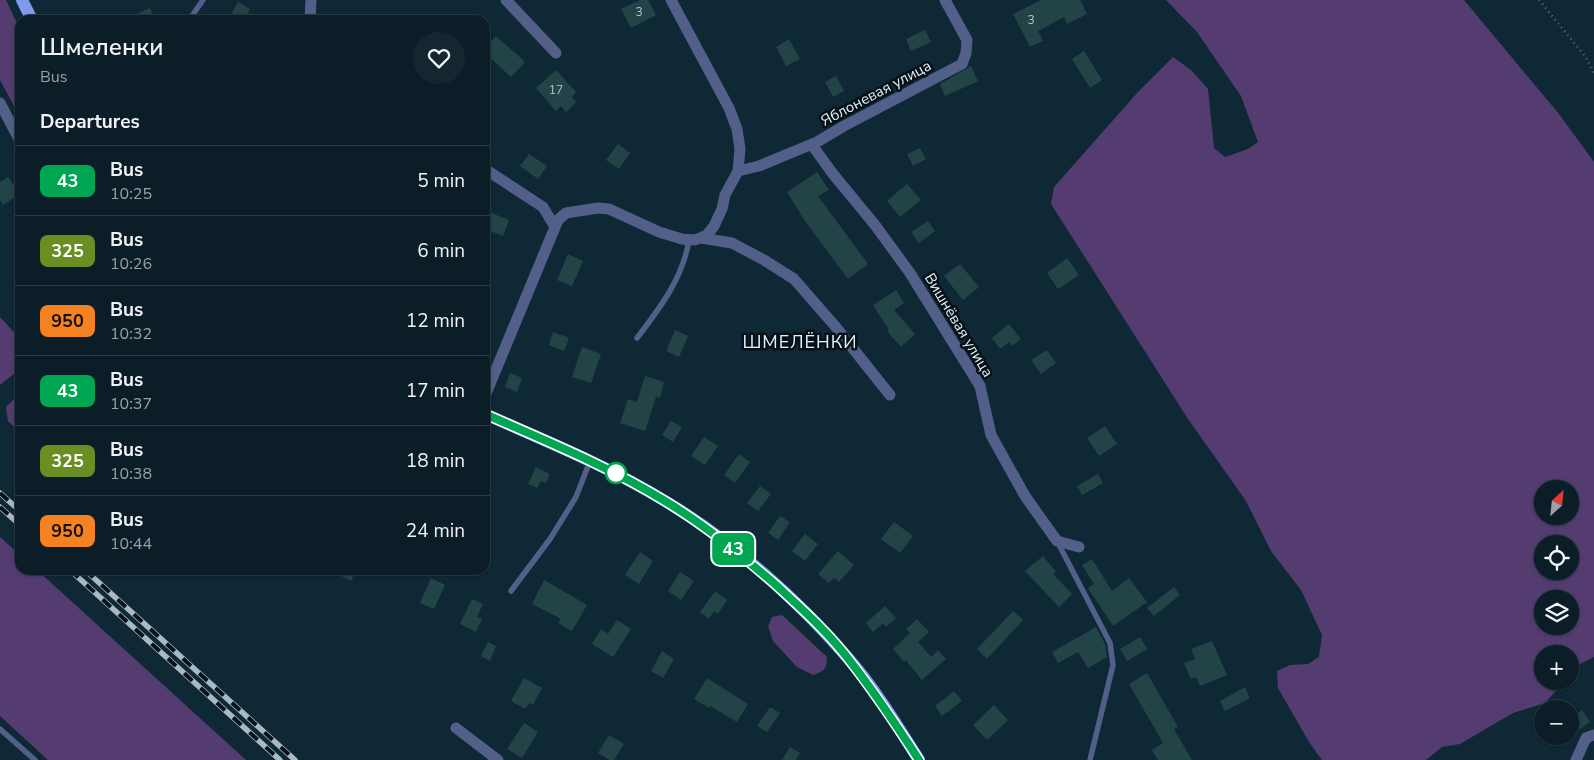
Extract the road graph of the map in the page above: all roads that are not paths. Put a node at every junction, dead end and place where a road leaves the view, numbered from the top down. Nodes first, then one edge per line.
1 (22, 0) edge
2 (202, 0) edge
3 (311, 0) edge
4 (506, 0) edge
5 (671, 0) edge
6 (946, 0) edge
7 (30, 15) edge
8 (192, 15) edge
9 (310, 15) edge
10 (556, 53) dead end
11 (0, 103) edge
12 (15, 132) edge
13 (812, 145) junction
14 (738, 171) junction
15 (490, 172) edge
16 (555, 227) junction
17 (695, 239) junction
18 (637, 338) dead end
19 (490, 384) edge
20 (890, 395) dead end
21 (490, 416) edge
22 (590, 461) junction
23 (1057, 541) junction
24 (1079, 547) dead end
25 (511, 591) dead end
26 (456, 728) dead end
27 (0, 729) edge
28 (1594, 735) edge
29 (35, 760) edge
30 (498, 760) edge
31 (919, 760) edge
32 (1090, 760) edge
33 (1576, 760) edge

1 - 7 main road
2 - 8 lane
3 - 9 street
4 - 10 street
5 - 14 street
6 - 13 street, Яблоневая улица
11 - 12 street
13 - 14 street, Яблоневая улица
13 - 23 street, Вишнёвая улица
14 - 17 street
15 - 16 street
16 - 17 street
16 - 19 street
17 - 18 lane
17 - 20 street
21 - 22 main road
22 - 25 lane
22 - 31 main road
23 - 24 street
23 - 32 lane
26 - 30 street
27 - 29 lane
28 - 33 street

